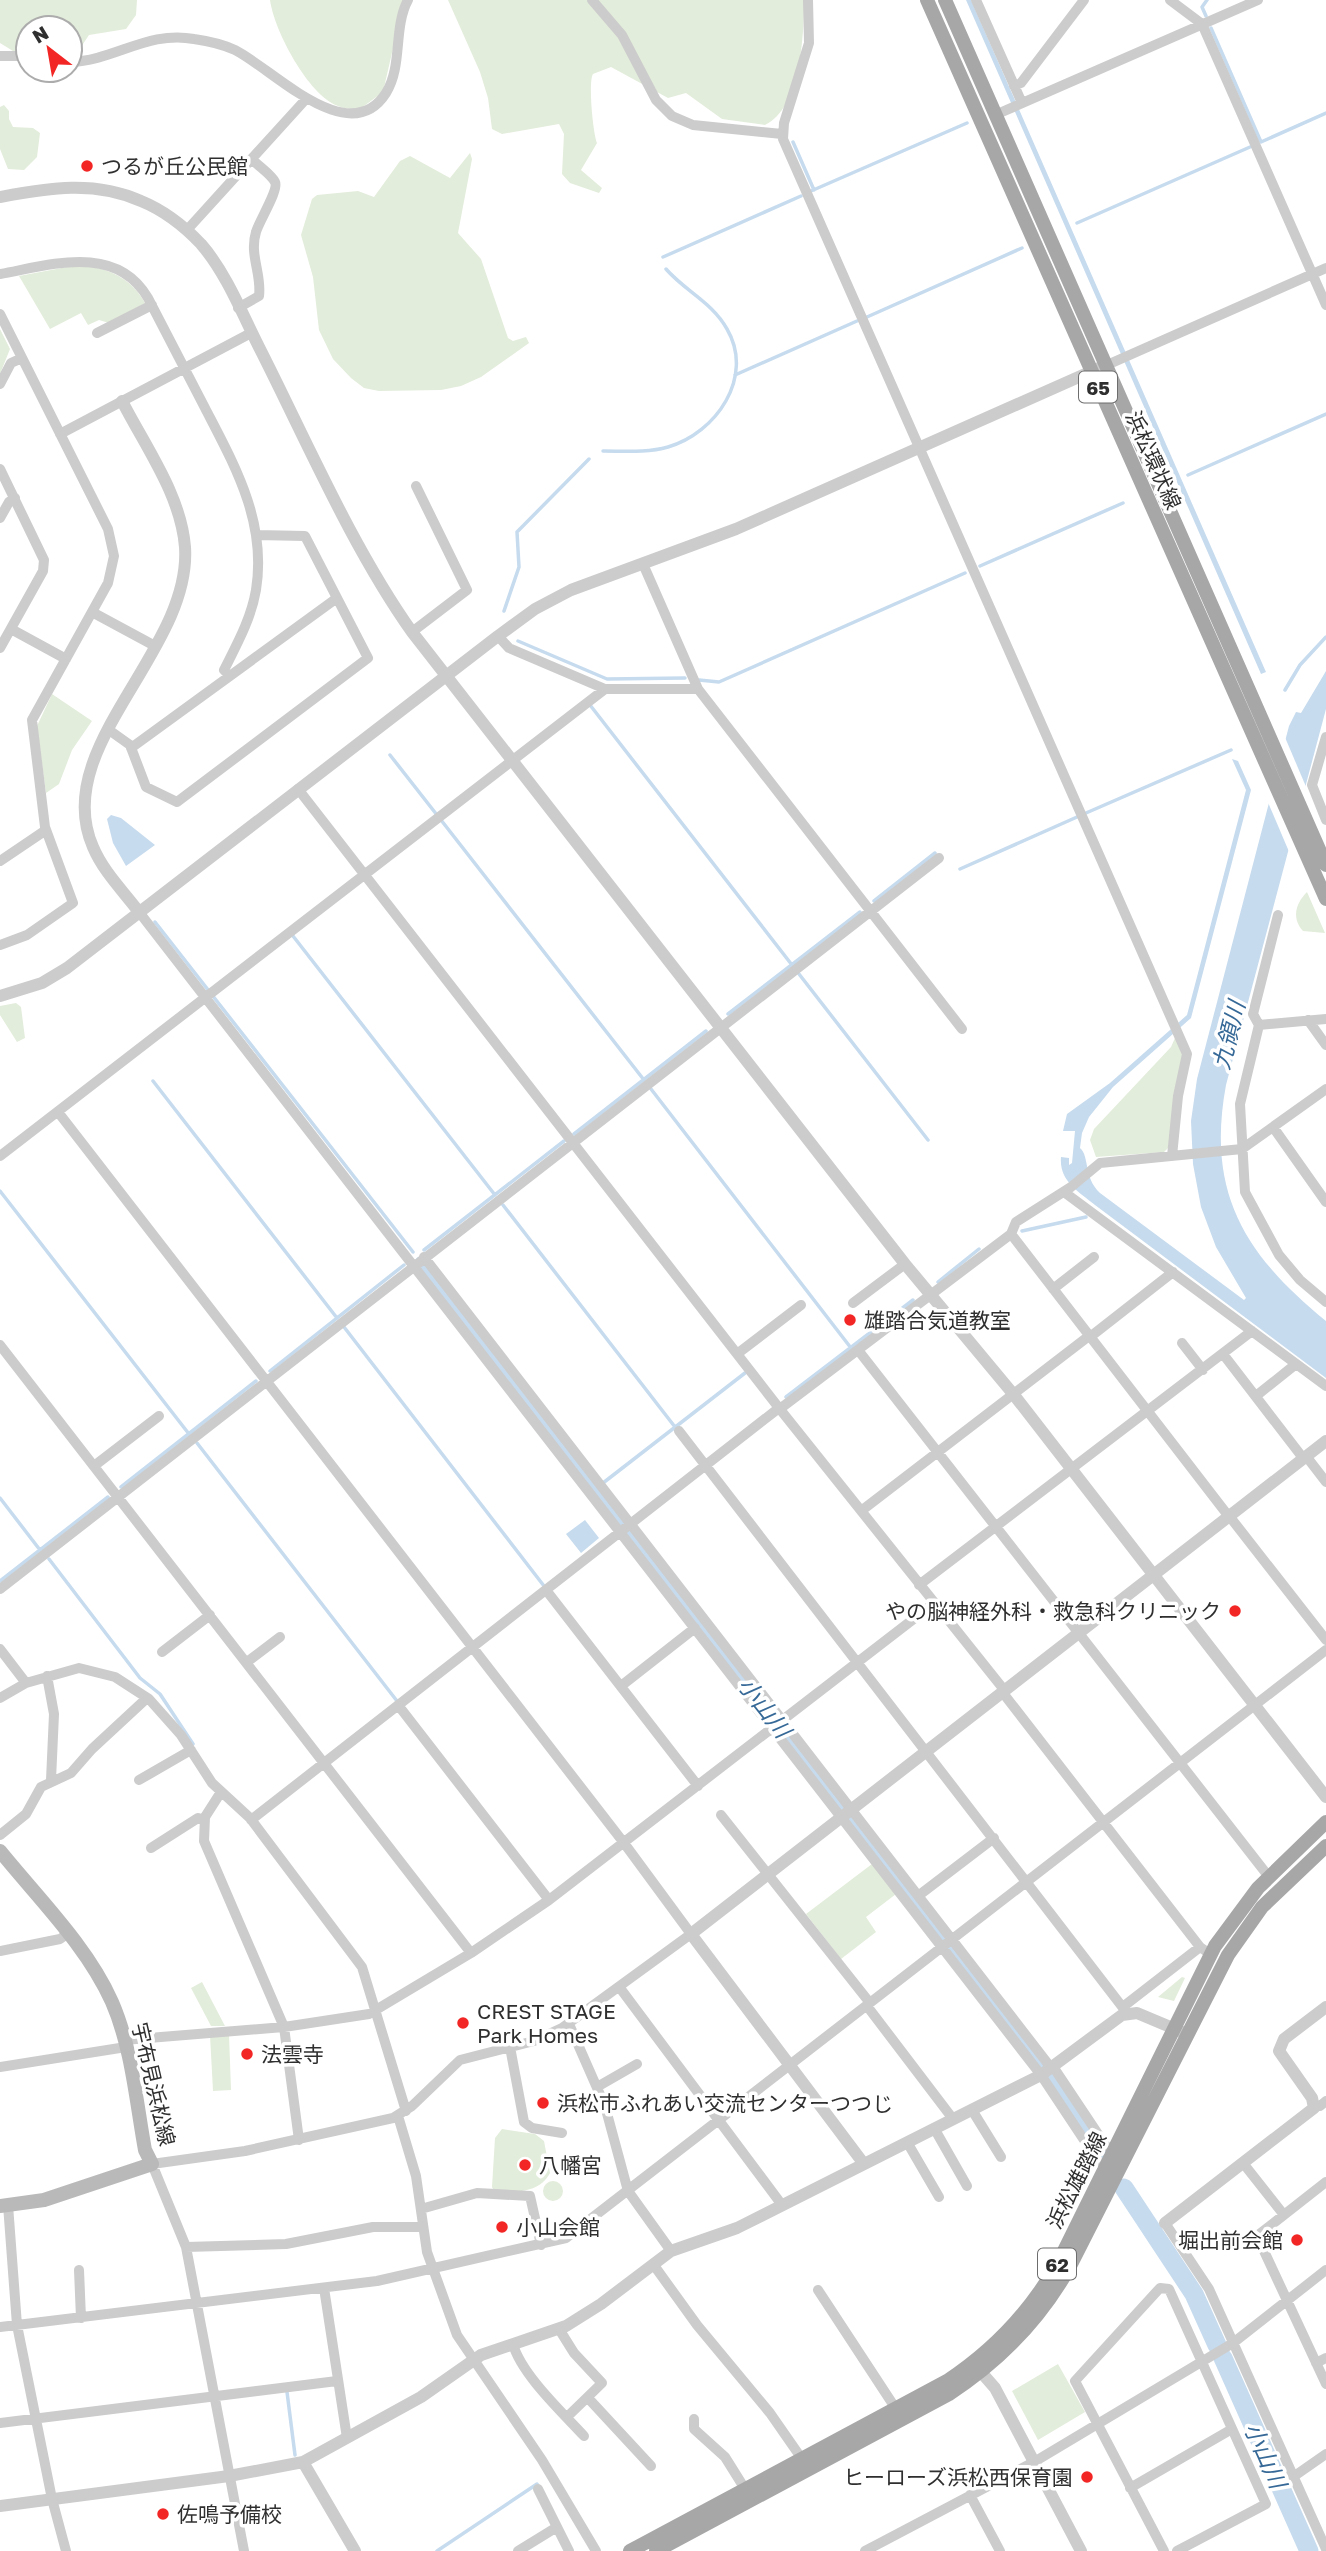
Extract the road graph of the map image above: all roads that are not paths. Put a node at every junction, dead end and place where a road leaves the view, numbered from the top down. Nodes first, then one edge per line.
1 (408, 0) edge
2 (592, 0) edge
3 (808, 0) edge
4 (927, 0) edge
5 (945, 0) edge
6 (976, 0) edge
7 (1084, 0) edge
8 (1170, 0) edge
9 (1258, 0) edge
10 (1202, 24) junction
11 (84, 58) edge
12 (1014, 86) junction
13 (306, 99) junction
14 (1021, 104) junction
15 (1001, 113) junction
16 (782, 134) junction
17 (251, 159) junction
18 (0, 197) edge
19 (187, 230) junction
20 (1326, 268) edge
21 (0, 274) edge
22 (1312, 274) junction
23 (1326, 304) edge
24 (152, 305) junction
25 (238, 308) junction
26 (0, 314) edge
27 (251, 333) junction
28 (97, 334) dead end
29 (22, 358) junction
30 (1107, 365) junction
31 (184, 368) junction
32 (1091, 372) junction
33 (0, 384) edge
34 (122, 401) junction
35 (60, 434) junction
36 (919, 449) junction
37 (0, 468) edge
38 (416, 486) dead end
39 (15, 498) junction
40 (0, 518) edge
41 (257, 535) junction
42 (643, 564) junction
43 (337, 598) junction
44 (92, 612) junction
45 (11, 629) junction
46 (412, 632) junction
47 (498, 636) junction
48 (155, 646) junction
49 (0, 648) edge
50 (66, 659) junction
51 (230, 676) junction
52 (446, 676) junction
53 (605, 689) junction
54 (698, 689) junction
55 (109, 730) junction
56 (1326, 737) edge
57 (131, 748) junction
58 (511, 762) junction
59 (298, 789) junction
60 (1326, 820) edge
61 (46, 830) junction
62 (939, 858) dead end
63 (0, 860) edge
64 (1326, 865) edge
65 (365, 875) junction
66 (1326, 899) edge
67 (870, 911) junction
68 (139, 912) junction
69 (1279, 915) dead end
70 (0, 945) edge
71 (210, 995) junction
72 (0, 996) edge
73 (1326, 1018) edge
74 (1308, 1020) junction
75 (1259, 1025) junction
76 (721, 1027) junction
77 (962, 1029) dead end
78 (1326, 1045) edge
79 (1325, 1093) edge
80 (58, 1112) junction
81 (1273, 1127) junction
82 (572, 1142) junction
83 (1242, 1149) junction
84 (0, 1156) edge
85 (1172, 1156) junction
86 (1068, 1189) junction
87 (1326, 1202) edge
88 (1011, 1234) junction
89 (424, 1257) junction
90 (1094, 1257) dead end
91 (905, 1264) junction
92 (415, 1265) junction
93 (1173, 1272) junction
94 (1053, 1289) junction
95 (931, 1295) junction
96 (1326, 1302) edge
97 (853, 1303) dead end
98 (802, 1305) dead end
99 (1252, 1331) junction
100 (1090, 1336) junction
101 (1182, 1343) dead end
102 (0, 1345) edge
103 (858, 1350) junction
104 (737, 1354) junction
105 (1223, 1354) junction
106 (1296, 1364) junction
107 (1203, 1370) junction
108 (267, 1380) junction
109 (1326, 1386) edge
110 (1014, 1395) junction
111 (1256, 1396) junction
112 (532, 1406) junction
113 (780, 1408) junction
114 (1148, 1412) junction
115 (159, 1416) dead end
116 (679, 1431) dead end
117 (1326, 1441) edge
118 (938, 1453) junction
119 (1305, 1457) junction
120 (705, 1465) junction
121 (94, 1466) junction
122 (1072, 1469) junction
123 (1326, 1482) edge
124 (118, 1496) junction
125 (861, 1511) junction
126 (1230, 1517) junction
127 (626, 1527) junction
128 (995, 1527) junction
129 (653, 1563) junction
130 (1155, 1576) junction
131 (919, 1586) junction
132 (0, 1589) edge
133 (546, 1590) junction
134 (933, 1604) junction
135 (210, 1615) junction
136 (695, 1628) junction
137 (1078, 1634) junction
138 (280, 1637) dead end
139 (1326, 1640) edge
140 (473, 1647) junction
141 (0, 1649) edge
142 (1326, 1650) edge
143 (162, 1652) dead end
144 (247, 1662) junction
145 (857, 1662) junction
146 (47, 1676) junction
147 (26, 1683) junction
148 (621, 1686) junction
149 (1004, 1692) junction
150 (0, 1698) edge
151 (147, 1698) junction
152 (398, 1705) junction
153 (1255, 1705) junction
154 (776, 1723) junction
155 (191, 1750) junction
156 (926, 1752) junction
157 (325, 1763) junction
158 (1179, 1764) junction
159 (51, 1780) junction
160 (139, 1780) dead end
161 (698, 1786) junction
162 (220, 1792) junction
163 (1326, 1797) edge
164 (847, 1814) junction
165 (721, 1815) dead end
166 (204, 1820) junction
167 (251, 1820) junction
168 (1103, 1822) junction
169 (1326, 1822) edge
170 (0, 1835) edge
171 (993, 1838) junction
172 (624, 1843) junction
173 (1326, 1846) edge
174 (151, 1848) dead end
175 (0, 1851) edge
176 (770, 1873) junction
177 (1269, 1877) junction
178 (1027, 1881) junction
179 (918, 1896) junction
180 (549, 1900) junction
181 (67, 1934) junction
182 (691, 1934) junction
183 (947, 1943) junction
184 (0, 1951) edge
185 (1205, 1951) junction
186 (471, 1953) junction
187 (620, 1988) junction
188 (868, 2004) junction
189 (1326, 2007) edge
190 (1125, 2009) junction
191 (375, 2011) junction
192 (569, 2024) junction
193 (284, 2027) junction
194 (1173, 2027) junction
195 (1187, 2034) junction
196 (125, 2043) junction
197 (510, 2047) junction
198 (637, 2064) dead end
199 (791, 2064) junction
200 (0, 2067) edge
201 (1048, 2071) junction
202 (597, 2087) junction
203 (1320, 2103) edge
204 (972, 2110) junction
205 (402, 2113) junction
206 (953, 2119) junction
207 (719, 2120) junction
208 (934, 2128) junction
209 (562, 2133) dead end
210 (299, 2140) junction
211 (907, 2142) junction
212 (1115, 2150) junction
213 (1001, 2157) dead end
214 (1243, 2163) junction
215 (152, 2164) junction
216 (864, 2164) junction
217 (1107, 2165) junction
218 (1326, 2182) edge
219 (967, 2186) dead end
220 (628, 2191) junction
221 (939, 2197) dead end
222 (782, 2205) junction
223 (4, 2206) edge
224 (421, 2209) junction
225 (1284, 2215) junction
226 (1166, 2223) joint
227 (423, 2227) junction
228 (541, 2245) junction
229 (186, 2247) junction
230 (671, 2251) junction
231 (653, 2264) junction
232 (432, 2269) junction
233 (79, 2270) dead end
234 (1326, 2270) edge
235 (324, 2288) junction
236 (818, 2290) dead end
237 (1287, 2300) junction
238 (197, 2303) junction
239 (81, 2318) junction
240 (17, 2325) junction
241 (0, 2328) edge
242 (559, 2329) junction
243 (1233, 2343) junction
244 (513, 2344) junction
245 (472, 2360) junction
246 (1321, 2361) edge
247 (1202, 2362) junction
248 (981, 2372) junction
249 (337, 2381) junction
250 (1326, 2384) edge
251 (215, 2396) junction
252 (588, 2398) junction
253 (896, 2409) junction
254 (567, 2417) junction
255 (35, 2418) junction
256 (694, 2419) dead end
257 (0, 2423) edge
258 (1097, 2424) junction
259 (1232, 2429) junction
260 (584, 2436) dead end
261 (347, 2438) junction
262 (1326, 2454) edge
263 (802, 2459) junction
264 (303, 2462) junction
265 (1034, 2462) junction
266 (651, 2466) dead end
267 (229, 2476) junction
268 (1293, 2477) junction
269 (538, 2488) dead end
270 (1130, 2488) junction
271 (745, 2489) junction
272 (970, 2495) junction
273 (52, 2499) junction
274 (0, 2506) edge
275 (557, 2527) junction
276 (1326, 2549) edge
277 (66, 2551) edge
278 (244, 2551) edge
279 (355, 2551) edge
280 (518, 2551) edge
281 (569, 2551) edge
282 (596, 2551) edge
283 (630, 2551) edge
284 (656, 2551) edge
285 (865, 2551) edge
286 (1000, 2551) edge
287 (1081, 2551) edge
288 (1164, 2551) edge
289 (1177, 2551) edge

1 - 13 street
2 - 16 street
3 - 16 street
4 - 32 main road, 浜松環状線 / 65
5 - 15 main road, 浜松環状線 / 65
6 - 12 street
7 - 12 street
8 - 10 street
9 - 10 street
10 - 14 street
10 - 22 street
11 - 13 street
12 - 14 street
13 - 17 street
14 - 15 street
15 - 30 main road, 浜松環状線 / 65
16 - 36 street
17 - 19 street
17 - 25 street
18 - 19 street
19 - 25 street
20 - 22 street
21 - 24 street
22 - 23 street
22 - 30 street
24 - 28 street
24 - 31 street
25 - 27 street
26 - 29 street
27 - 31 street
27 - 46 street
29 - 33 street
29 - 35 street
30 - 32 street
30 - 64 main road, 浜松環状線 / 65
31 - 34 street
31 - 41 street
32 - 36 street
32 - 66 main road, 浜松環状線 / 65
34 - 35 street
34 - 48 street
35 - 44 street
36 - 42 street
36 - 85 street
37 - 39 street
38 - 46 street
39 - 40 street
39 - 45 street
41 - 43 street
41 - 51 street
42 - 47 street
42 - 54 street
43 - 51 street
43 - 57 street
44 - 48 street
44 - 50 street
45 - 49 street
45 - 50 street
46 - 52 street
47 - 52 street
47 - 53 street
48 - 55 street
50 - 61 street
51 - 57 street
52 - 58 street
52 - 59 street
53 - 54 street
53 - 58 street
54 - 67 street
55 - 57 street
55 - 68 street
56 - 60 street
58 - 65 street
58 - 76 street
59 - 65 street
59 - 68 street
61 - 63 street
61 - 70 street
62 - 67 street
65 - 71 street
65 - 82 street
67 - 76 street
67 - 77 street
68 - 71 street
68 - 72 street
69 - 75 street
71 - 80 street
71 - 92 street
73 - 74 street
74 - 75 street
74 - 78 street
75 - 83 street
76 - 82 street
76 - 91 street
79 - 81 street
80 - 84 street
80 - 108 street
81 - 83 street
81 - 87 street
82 - 89 street
82 - 104 street
83 - 85 street
83 - 96 street
85 - 86 street
86 - 88 street
86 - 93 street
88 - 94 street
88 - 95 street
89 - 92 street
89 - 112 street
90 - 94 street
91 - 95 street
91 - 97 street
92 - 108 street
92 - 112 street
93 - 99 street
93 - 100 street
94 - 100 street
95 - 103 street
95 - 110 street
98 - 104 street
99 - 105 street
99 - 106 street
100 - 110 street
100 - 114 street
101 - 107 street
102 - 121 street
103 - 113 street
103 - 118 street
104 - 113 street
105 - 107 street
105 - 111 street
106 - 109 street
106 - 111 street
107 - 114 street
108 - 124 street
108 - 140 street
110 - 118 street
110 - 122 street
111 - 119 street
112 - 127 street
113 - 120 street
113 - 125 street
114 - 122 street
114 - 126 street
115 - 121 street
116 - 120 street
117 - 119 street
118 - 125 street
118 - 128 street
119 - 123 street
119 - 126 street
120 - 127 street
120 - 145 street
121 - 124 street
122 - 128 street
122 - 130 street
124 - 132 street
124 - 135 street
125 - 131 street
126 - 130 street
126 - 139 street
127 - 129 street
127 - 133 street
128 - 131 street
128 - 137 street
129 - 136 street
129 - 154 street
130 - 137 street
130 - 153 street
131 - 134 street
133 - 140 street
133 - 148 street
134 - 145 street
134 - 149 street
135 - 143 street
135 - 144 street
136 - 148 street
136 - 154 street
137 - 149 street
137 - 158 street
138 - 144 street
140 - 152 street
140 - 172 street
141 - 147 street
142 - 153 street
144 - 157 street
145 - 154 street
145 - 156 street
146 - 147 street
146 - 151 street
146 - 159 street
147 - 150 street
148 - 161 street
149 - 156 street
149 - 168 street
151 - 155 street
151 - 159 street
152 - 157 street
152 - 180 street
153 - 158 street
153 - 163 street
154 - 161 street
154 - 164 street
155 - 160 street
155 - 162 street
156 - 164 street
156 - 171 street
157 - 167 street
157 - 186 street
158 - 168 street
158 - 177 street
159 - 170 street
161 - 172 street
162 - 166 street
162 - 167 street
164 - 176 street
164 - 179 street
164 - 183 street
165 - 176 street
166 - 174 street
166 - 193 street
167 - 191 street
168 - 178 street
168 - 185 street
169 - 177 main road, 浜松雄踏線 / 62
171 - 178 street
171 - 179 street
172 - 180 street
172 - 182 street
173 - 195 main road, 浜松雄踏線 / 62
175 - 181 main road, 宇布見浜松線
176 - 182 street
176 - 188 street
177 - 185 main road, 浜松雄踏線 / 62
178 - 183 street
178 - 190 street
179 - 183 street
180 - 186 street
181 - 184 street
181 - 196 main road, 宇布見浜松線
182 - 187 street
182 - 199 street
183 - 188 street
183 - 201 street
185 - 190 street
185 - 194 main road, 浜松雄踏線 / 62
186 - 191 street
187 - 192 street
187 - 207 street
188 - 199 street
188 - 206 street
189 - 203 street
190 - 194 street
190 - 201 street
191 - 193 street
191 - 205 street
192 - 197 street
192 - 202 street
193 - 196 street
193 - 210 street
194 - 195 street
194 - 212 main road, 浜松雄踏線 / 62
195 - 248 main road, 浜松雄踏線 / 62
196 - 200 street
196 - 215 main road, 宇布見浜松線
197 - 205 street
197 - 209 street
198 - 202 street
199 - 207 street
199 - 216 street
201 - 204 street
201 - 212 street
201 - 217 street
202 - 220 street
203 - 214 street
204 - 206 street
204 - 213 street
205 - 210 street
205 - 224 street
206 - 208 street
207 - 220 street
207 - 222 street
208 - 211 street
208 - 219 street
210 - 215 street
211 - 216 street
211 - 221 street
212 - 217 main road, 浜松雄踏線 / 62
214 - 225 street
214 - 226 street
215 - 223 main road, 宇布見浜松線
215 - 229 street
216 - 222 street
217 - 253 main road, 浜松雄踏線 / 62
218 - 225 street
220 - 228 street
220 - 230 street
222 - 230 street
223 - 240 street
224 - 227 street
224 - 228 street
225 - 237 street
226 - 243 street
227 - 229 street
227 - 232 street
228 - 232 street
229 - 238 street
230 - 231 street
231 - 242 street
231 - 263 street
232 - 235 street
232 - 245 street
233 - 239 street
234 - 237 street
235 - 238 street
235 - 249 street
236 - 253 street
237 - 243 street
237 - 246 street
238 - 239 street
238 - 251 street
239 - 240 street
240 - 241 street
240 - 255 street
242 - 244 street
242 - 252 street
243 - 247 street
243 - 268 street
244 - 245 street
244 - 254 street
245 - 261 street
245 - 282 street
246 - 250 street
247 - 258 street
247 - 258 street
247 - 259 street
248 - 265 street
248 - 284 main road, 浜松雄踏線 / 62
249 - 251 street
249 - 261 street
251 - 255 street
251 - 267 street
252 - 254 street
252 - 266 street
253 - 263 main road, 浜松雄踏線 / 62
254 - 260 street
255 - 257 street
255 - 273 street
256 - 271 street
258 - 265 street
258 - 270 street
259 - 270 street
259 - 289 street
261 - 264 street
262 - 268 street
263 - 271 main road, 浜松雄踏線 / 62
264 - 267 street
264 - 279 street
265 - 272 street
265 - 287 street
267 - 273 street
267 - 278 street
268 - 276 street
269 - 275 street
270 - 288 street
271 - 283 main road, 浜松雄踏線 / 62
272 - 285 street
272 - 286 street
273 - 274 street
273 - 277 street
275 - 280 street
275 - 281 street

